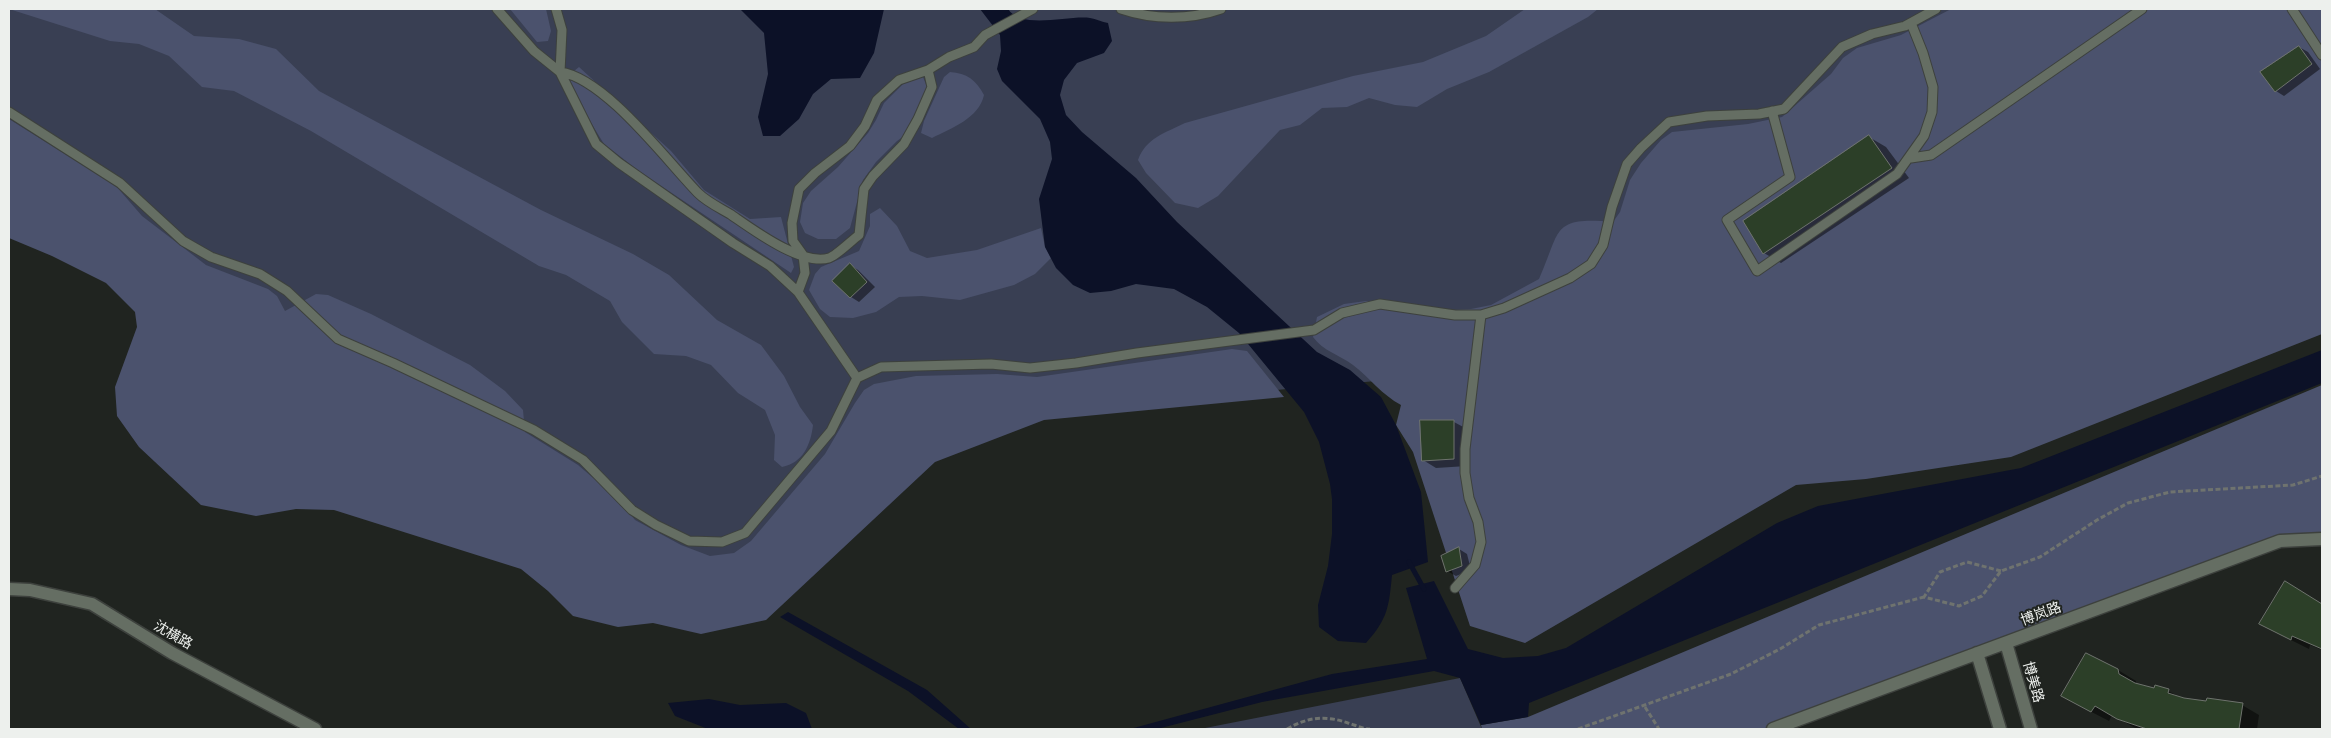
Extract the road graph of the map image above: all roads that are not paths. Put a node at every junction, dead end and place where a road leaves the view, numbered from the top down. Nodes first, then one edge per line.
1 (497, 9) edge
2 (556, 9) edge
3 (1121, 9) edge
4 (1222, 9) edge
5 (1936, 9) edge
6 (2142, 9) edge
7 (2292, 9) edge
8 (1030, 10) edge
9 (1911, 22) junction
10 (2322, 55) edge
11 (928, 70) junction
12 (560, 72) junction
13 (1772, 111) junction
14 (9, 112) edge
15 (1911, 158) junction
16 (802, 255) junction
17 (798, 292) junction
18 (1481, 315) junction
19 (857, 378) junction
20 (2322, 539) edge
21 (1455, 588) dead end
22 (9, 589) edge
23 (2006, 643) junction
24 (1977, 653) junction
25 (314, 729) edge
26 (1772, 729) edge
27 (2000, 729) edge
28 (2031, 729) edge

1 - 12 lane
2 - 12 lane
3 - 4 lane
5 - 9 lane
6 - 15 lane
7 - 10 lane
8 - 11 lane
9 - 13 lane
9 - 15 lane
11 - 16 lane
11 - 16 lane
12 - 16 lane
12 - 17 lane
13 - 15 lane
13 - 18 lane
14 - 19 lane
16 - 17 lane
17 - 19 lane
18 - 19 lane
18 - 21 lane
20 - 23 street, 博岚路
22 - 25 street, 沈横路
23 - 24 street, 博岚路
23 - 28 street, 博美路
24 - 26 street, 博岚路
24 - 27 street

